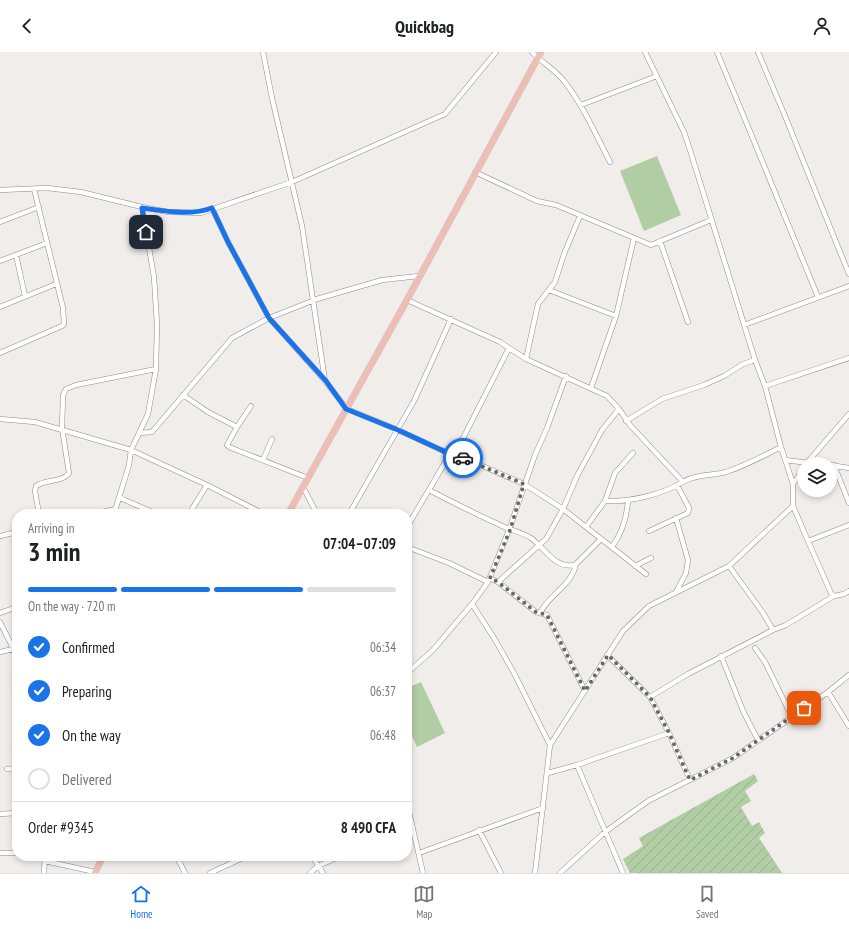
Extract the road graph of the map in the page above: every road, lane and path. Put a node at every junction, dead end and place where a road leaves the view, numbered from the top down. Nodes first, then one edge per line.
1 (263, 52) edge
2 (496, 52) edge
3 (532, 52) edge
4 (645, 52) edge
5 (716, 52) edge
6 (758, 52) edge
7 (539, 55) edge
8 (658, 76) junction
9 (580, 105) junction
10 (610, 162) dead end
11 (475, 172) junction
12 (292, 182) junction
13 (34, 189) junction
14 (0, 190) edge
15 (38, 207) junction
16 (142, 208) junction
17 (212, 208) junction
18 (580, 216) junction
19 (712, 220) junction
20 (0, 222) edge
21 (634, 238) junction
22 (660, 241) junction
23 (47, 243) junction
24 (16, 255) junction
25 (0, 261) edge
26 (849, 274) edge
27 (419, 276) junction
28 (56, 284) junction
29 (849, 286) edge
30 (549, 290) junction
31 (25, 296) junction
32 (818, 297) junction
33 (314, 300) junction
34 (407, 300) junction
35 (0, 307) edge
36 (616, 316) junction
37 (269, 318) junction
38 (452, 319) junction
39 (688, 322) dead end
40 (744, 325) junction
41 (509, 348) junction
42 (0, 353) edge
43 (849, 358) edge
44 (526, 359) junction
45 (755, 360) junction
46 (156, 369) junction
47 (566, 376) junction
48 (326, 381) junction
49 (765, 386) junction
50 (591, 388) junction
51 (183, 395) junction
52 (251, 406) dead end
53 (346, 409) junction
54 (619, 409) junction
55 (849, 414) edge
56 (0, 418) edge
57 (626, 421) junction
58 (237, 427) junction
59 (62, 428) junction
60 (398, 430) junction
61 (139, 433) junction
62 (272, 439) dead end
63 (781, 447) junction
64 (131, 450) junction
65 (453, 454) junction
66 (633, 454) dead end
67 (813, 457) edge
68 (263, 460) junction
69 (785, 460) junction
70 (797, 463) edge
71 (837, 466) edge
72 (849, 468) edge
73 (837, 476) edge
74 (308, 478) junction
75 (797, 478) edge
76 (683, 482) junction
77 (524, 484) junction
78 (793, 484) junction
79 (207, 485) junction
80 (677, 485) junction
81 (303, 487) junction
82 (428, 490) junction
83 (120, 498) junction
84 (628, 500) junction
85 (604, 501) junction
86 (849, 503) edge
87 (793, 506) junction
88 (563, 508) junction
89 (39, 509) edge
90 (116, 509) edge
91 (145, 509) edge
92 (192, 509) edge
93 (254, 509) edge
94 (291, 509) edge
95 (314, 509) edge
96 (352, 509) edge
97 (412, 518) edge
98 (676, 518) junction
99 (849, 525) edge
100 (586, 527) junction
101 (510, 530) junction
102 (649, 531) dead end
103 (12, 533) edge
104 (0, 536) edge
105 (601, 539) junction
106 (808, 541) junction
107 (539, 545) junction
108 (612, 547) junction
109 (412, 549) edge
110 (651, 558) dead end
111 (576, 564) junction
112 (635, 566) junction
113 (729, 566) junction
114 (646, 574) dead end
115 (489, 580) junction
116 (498, 582) junction
117 (849, 591) edge
118 (676, 593) junction
119 (834, 596) junction
120 (472, 604) junction
121 (12, 609) edge
122 (0, 613) edge
123 (540, 613) junction
124 (0, 622) edge
125 (773, 630) junction
126 (12, 647) edge
127 (755, 648) dead end
128 (12, 649) edge
129 (0, 652) edge
130 (608, 655) junction
131 (720, 656) junction
132 (412, 669) edge
133 (849, 675) edge
134 (585, 691) junction
135 (828, 692) junction
136 (650, 697) junction
137 (792, 717) junction
138 (847, 717) edge
139 (849, 726) edge
140 (669, 733) junction
141 (758, 740) junction
142 (550, 745) junction
143 (577, 765) junction
144 (12, 768) edge
145 (7, 769) dead end
146 (548, 772) junction
147 (690, 780) junction
148 (543, 808) junction
149 (12, 813) edge
150 (0, 814) edge
151 (479, 830) junction
152 (412, 831) edge
153 (605, 832) junction
154 (0, 852) edge
155 (12, 853) edge
156 (419, 853) junction
157 (45, 861) edge
158 (53, 861) edge
159 (100, 861) edge
160 (180, 861) edge
161 (236, 861) edge
162 (315, 861) edge
163 (330, 861) edge
164 (318, 866) junction
165 (95, 872) edge
166 (44, 873) edge
167 (185, 873) edge
168 (210, 873) edge
169 (310, 873) edge
170 (323, 873) edge
171 (423, 873) edge
172 (501, 873) edge
173 (535, 873) edge
174 (560, 873) edge
175 (623, 873) edge

1 - 12 street
2 - 12 street
3 - 7 street
4 - 8 street
5 - 32 street
6 - 26 street
7 - 9 street
7 - 11 main road
8 - 9 street
8 - 19 street
9 - 10 street
11 - 18 street
11 - 27 main road
12 - 17 street
12 - 33 street
13 - 14 street
13 - 15 street
13 - 16 street
15 - 20 street
15 - 23 street
16 - 17 street
16 - 46 street
17 - 37 street
18 - 21 street
18 - 30 street
19 - 22 street
19 - 40 street
21 - 22 street
21 - 36 street
22 - 39 street
23 - 24 street
23 - 28 street
24 - 25 street
24 - 31 street
27 - 33 street
27 - 34 main road
28 - 31 street
28 - 42 street
29 - 32 street
30 - 36 street
30 - 44 street
31 - 35 street
32 - 40 street
33 - 37 street
33 - 48 street
34 - 38 street
34 - 53 main road
36 - 50 street
37 - 48 street
37 - 51 street
38 - 41 street
38 - 60 street
40 - 45 street
41 - 44 street
41 - 65 street
43 - 49 street
44 - 47 street
45 - 49 street
45 - 57 street
46 - 59 street
46 - 61 street
47 - 50 street
47 - 77 street
48 - 53 street
49 - 63 street
50 - 54 street
51 - 58 street
51 - 61 street
52 - 58 street
53 - 60 street
53 - 74 main road
54 - 57 street
54 - 88 street
55 - 67 street
56 - 59 street
57 - 76 street
58 - 68 street
59 - 64 street
59 - 89 street
60 - 65 street
60 - 96 street
61 - 64 street
62 - 68 street
63 - 69 street
63 - 76 street
64 - 79 street
64 - 83 street
65 - 77 street
65 - 82 street
66 - 85 street
68 - 74 street
69 - 70 street
69 - 78 street
71 - 72 street
73 - 86 street
74 - 81 main road
75 - 78 street
76 - 80 street
77 - 88 street
77 - 101 street
78 - 87 street
79 - 92 street
79 - 93 street
80 - 84 street
80 - 98 street
81 - 94 main road
81 - 95 street
82 - 97 street
82 - 101 street
83 - 90 street
83 - 91 street
84 - 85 street
84 - 108 street
85 - 100 street
87 - 106 street
87 - 113 street
88 - 100 street
88 - 107 street
98 - 102 street
98 - 118 street
99 - 106 street
100 - 105 street
101 - 107 street
101 - 115 street
103 - 104 street
105 - 108 street
105 - 111 street
106 - 119 street
107 - 111 street
107 - 116 street
108 - 112 street
109 - 115 street
110 - 112 street
111 - 123 street
112 - 114 street
113 - 118 street
113 - 125 street
115 - 116 street
115 - 120 street
116 - 123 street
117 - 119 street
118 - 130 street
119 - 125 street
120 - 132 street
120 - 142 street
121 - 122 street
123 - 134 street
124 - 126 street
125 - 131 street
127 - 137 street
128 - 129 street
130 - 134 street
130 - 136 street
131 - 136 street
131 - 141 street
133 - 135 street
134 - 142 street
135 - 137 street
135 - 138 street
136 - 140 street
137 - 141 street
138 - 139 street
140 - 143 street
140 - 147 street
141 - 147 street
142 - 146 street
143 - 146 street
143 - 153 street
144 - 145 street
146 - 148 street
147 - 153 street
148 - 151 street
148 - 173 street
149 - 150 street
151 - 156 street
151 - 172 street
152 - 156 street
153 - 174 street
153 - 175 street
154 - 155 street
156 - 171 street
157 - 166 street
158 - 165 street
159 - 165 main road
160 - 167 street
161 - 168 street
162 - 164 street
163 - 164 street
164 - 169 street
164 - 170 street

